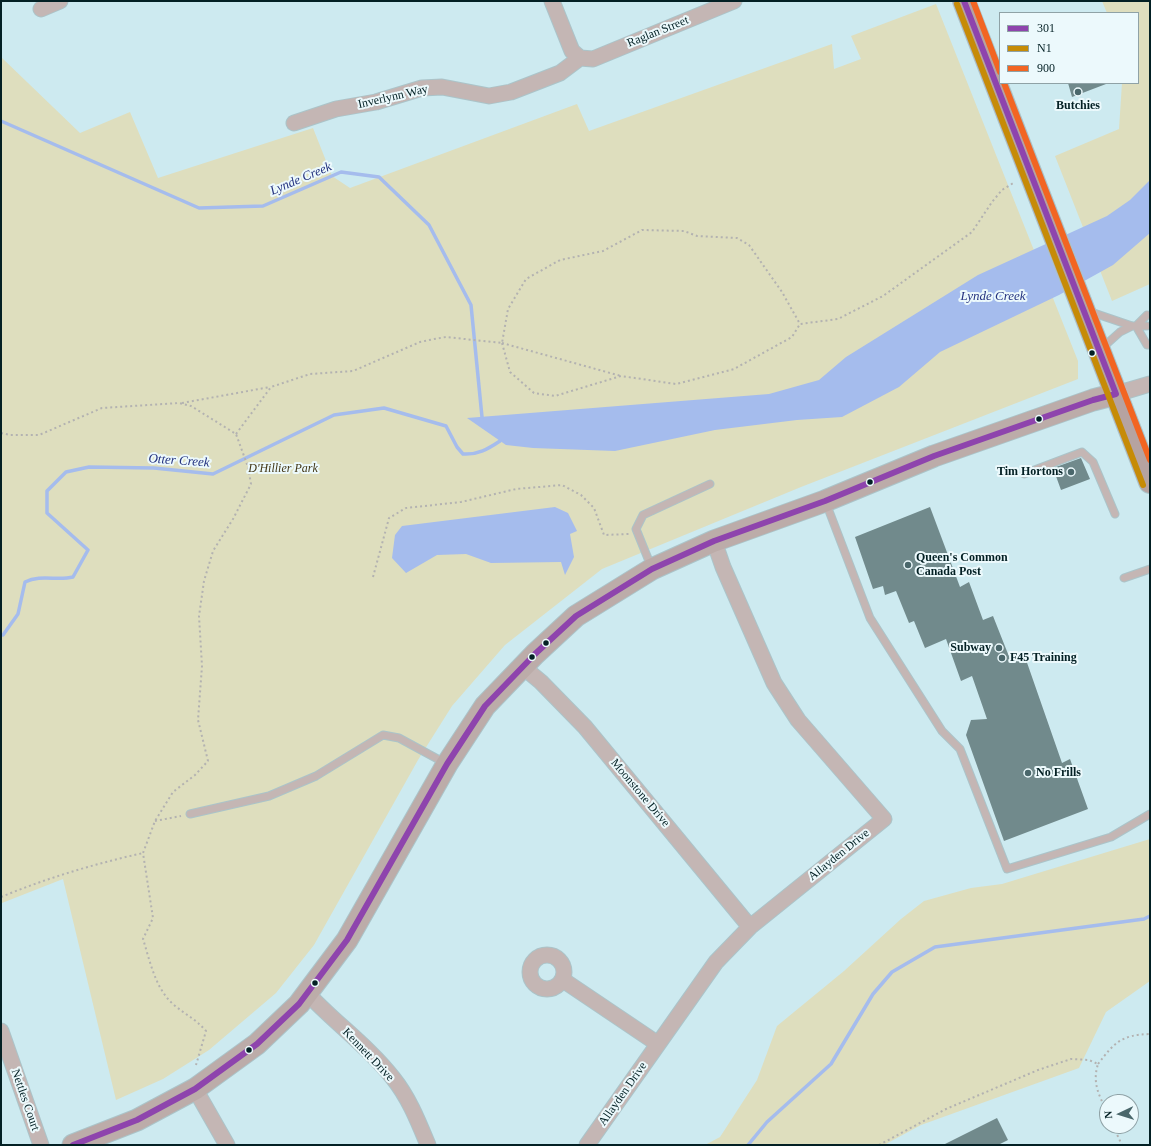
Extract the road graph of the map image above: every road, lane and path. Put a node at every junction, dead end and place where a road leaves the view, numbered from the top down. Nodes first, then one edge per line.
1 (60, 1) edge
2 (552, 1) edge
3 (734, 1) edge
4 (964, 1) edge
5 (41, 9) dead end
6 (580, 58) junction
7 (294, 123) dead end
8 (1015, 182) dead end
9 (1079, 300) junction
10 (1146, 315) dead end
11 (800, 324) junction
12 (1134, 326) junction
13 (1147, 326) dead end
14 (502, 343) junction
15 (1150, 344) edge
16 (1099, 350) junction
17 (621, 376) junction
18 (1150, 384) edge
19 (271, 386) junction
20 (1116, 394) junction
21 (179, 403) junction
22 (1, 433) edge
23 (236, 434) junction
24 (1024, 474) dead end
25 (1150, 482) edge
26 (710, 484) dead end
27 (825, 501) junction
28 (1115, 514) dead end
29 (638, 534) junction
30 (714, 541) junction
31 (652, 569) junction
32 (1150, 569) edge
33 (373, 577) dead end
34 (1124, 578) dead end
35 (523, 667) junction
36 (447, 764) junction
37 (190, 814) joint
38 (1150, 814) edge
39 (155, 821) junction
40 (143, 853) junction
41 (1, 897) edge
42 (750, 927) junction
43 (563, 980) dead end
44 (308, 994) junction
45 (1, 1031) edge
46 (1150, 1034) edge
47 (658, 1044) junction
48 (1098, 1064) junction
49 (196, 1065) dead end
50 (195, 1089) junction
51 (1099, 1094) edge
52 (1117, 1134) edge
53 (41, 1145) edge
54 (73, 1145) edge
55 (227, 1145) edge
56 (428, 1145) edge
57 (587, 1145) edge
58 (879, 1145) edge
59 (1122, 1145) edge

1 - 5 street
2 - 6 street
3 - 6 street, Raglan Street
4 - 9 main road
6 - 7 street, Inverlynn Way
8 - 11 path
9 - 12 lane
9 - 16 main road
10 - 12 lane
11 - 14 path
11 - 17 path
12 - 13 lane
12 - 15 lane
12 - 16 lane
14 - 17 path
14 - 17 path
14 - 19 path
16 - 20 main road
18 - 20 street
19 - 21 path
19 - 23 path
20 - 25 main road
20 - 27 street
21 - 22 path
21 - 23 path
23 - 39 path
24 - 28 lane
26 - 29 lane
27 - 30 street
27 - 38 lane
29 - 31 lane
29 - 33 path
30 - 31 street
30 - 42 street, Allayden Drive
31 - 35 street
32 - 34 lane
35 - 36 street
35 - 42 street, Moonstone Drive
36 - 37 lane
36 - 44 street
37 - 39 path
39 - 40 path
40 - 41 path
40 - 49 path
42 - 47 street, Allayden Drive
43 - 47 street
44 - 50 street
44 - 56 street, Kennett Drive
45 - 53 street, Nettles Court
46 - 48 path
47 - 57 street, Allayden Drive
48 - 51 path
48 - 58 path
50 - 54 street
50 - 55 street
52 - 59 path

